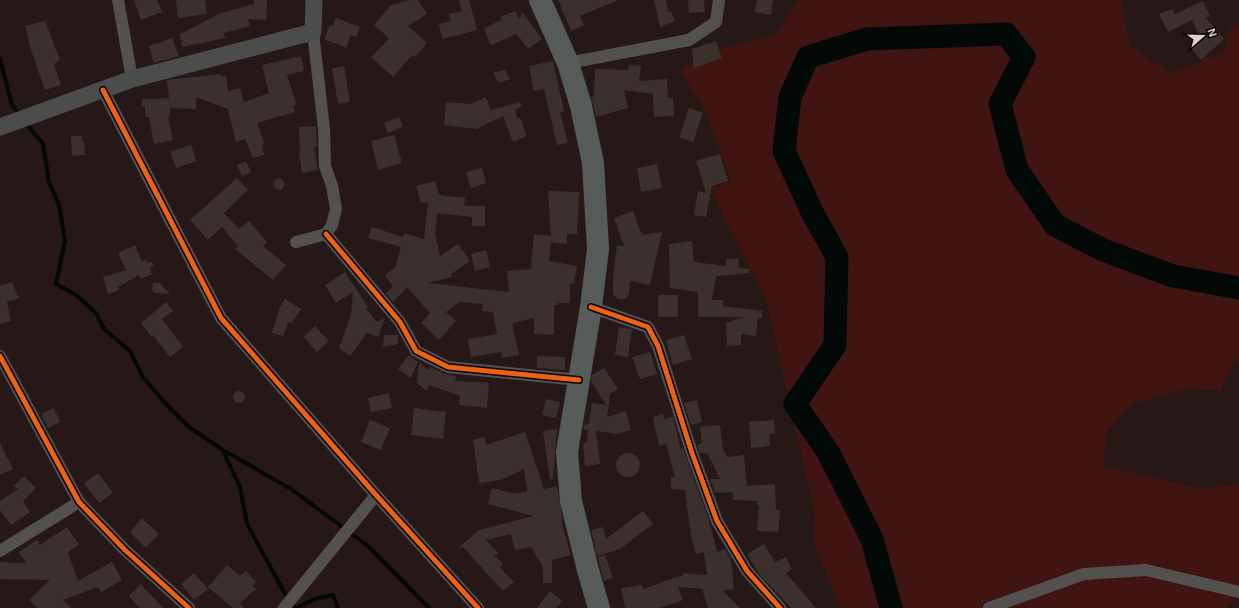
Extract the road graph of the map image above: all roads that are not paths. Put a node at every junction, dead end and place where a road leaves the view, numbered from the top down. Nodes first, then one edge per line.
1 (118, 0) edge
2 (314, 0) edge
3 (540, 0) edge
4 (719, 0) edge
5 (313, 32) junction
6 (568, 63) junction
7 (132, 79) junction
8 (96, 92) junction
9 (0, 127) edge
10 (326, 234) junction
11 (296, 242) dead end
12 (591, 308) junction
13 (0, 356) edge
14 (579, 380) junction
15 (376, 495) junction
16 (79, 502) junction
17 (0, 551) edge
18 (1239, 592) edge
19 (189, 608) edge
20 (284, 608) edge
21 (478, 608) edge
22 (600, 608) edge
23 (780, 608) edge
24 (989, 608) edge

1 - 7 street
2 - 5 street
3 - 6 highway
4 - 6 street
5 - 7 street
5 - 10 street
6 - 12 highway
7 - 8 street
8 - 9 street
8 - 15 street
10 - 11 street
10 - 14 street
12 - 14 highway
12 - 23 street
13 - 16 street
14 - 22 highway
15 - 20 street
15 - 21 street
16 - 17 street
16 - 19 street
18 - 24 street

